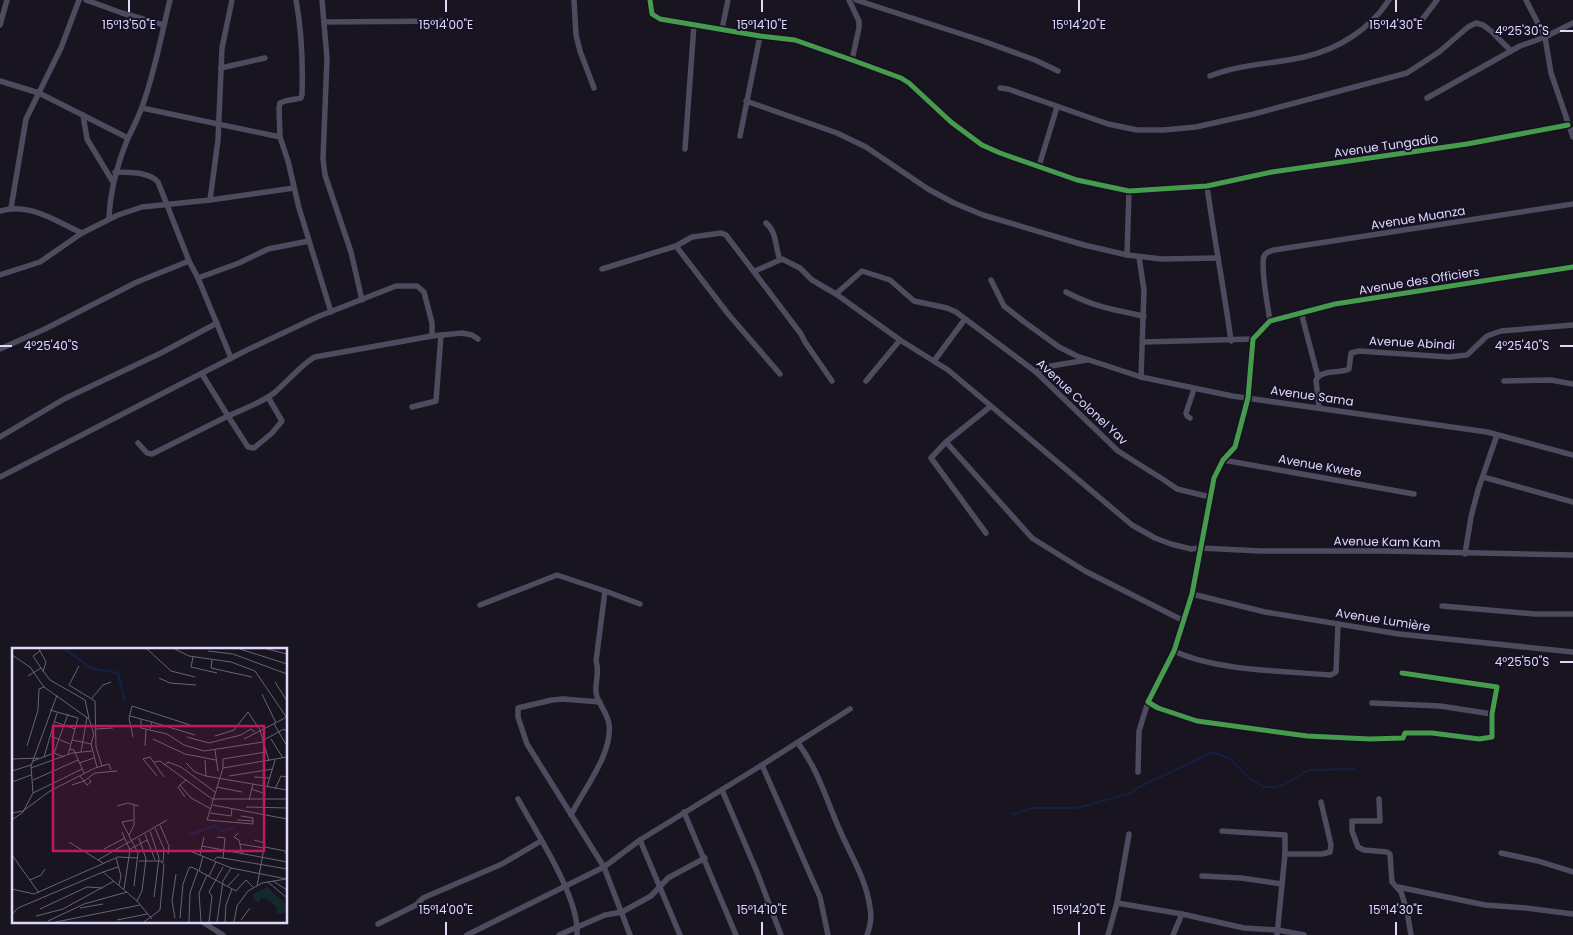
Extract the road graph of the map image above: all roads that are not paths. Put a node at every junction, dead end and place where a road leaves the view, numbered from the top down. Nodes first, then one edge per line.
1 (7, 0) edge
2 (79, 0) edge
3 (86, 0) edge
4 (170, 0) edge
5 (232, 0) edge
6 (296, 0) edge
7 (322, 0) edge
8 (574, 0) edge
9 (650, 0) edge
10 (728, 0) edge
11 (849, 0) edge
12 (856, 0) edge
13 (1389, 0) edge
14 (1437, 0) edge
15 (1526, 0) edge
16 (449, 21) dead end
17 (1421, 21) dead end
18 (324, 22) junction
19 (1573, 23) edge
20 (164, 25) junction
21 (694, 25) junction
22 (0, 26) edge
23 (722, 29) junction
24 (760, 36) junction
25 (1545, 37) junction
26 (1511, 50) junction
27 (265, 58) dead end
28 (852, 60) junction
29 (221, 68) junction
30 (1058, 70) dead end
31 (1210, 76) dead end
32 (0, 81) edge
33 (594, 88) dead end
34 (1000, 88) dead end
35 (40, 93) junction
36 (1426, 98) dead end
37 (746, 101) junction
38 (1057, 107) junction
39 (142, 108) junction
40 (1573, 112) edge
41 (1565, 114) junction
42 (84, 115) junction
43 (218, 124) junction
44 (1568, 125) junction
45 (740, 136) dead end
46 (280, 137) junction
47 (1573, 137) edge
48 (128, 138) junction
49 (685, 149) dead end
50 (1039, 166) junction
51 (115, 172) junction
52 (113, 182) junction
53 (1207, 186) junction
54 (294, 188) junction
55 (1129, 191) junction
56 (210, 200) junction
57 (167, 204) junction
58 (1573, 204) edge
59 (11, 208) junction
60 (0, 212) edge
61 (109, 219) junction
62 (766, 223) dead end
63 (82, 233) junction
64 (309, 241) junction
65 (676, 246) junction
66 (1127, 256) junction
67 (1139, 257) junction
68 (1218, 258) junction
69 (780, 260) junction
70 (189, 261) junction
71 (1573, 267) edge
72 (602, 269) dead end
73 (755, 271) junction
74 (0, 275) edge
75 (198, 278) junction
76 (991, 280) dead end
77 (1066, 292) dead end
78 (836, 294) junction
79 (362, 300) junction
80 (330, 312) junction
81 (1301, 312) junction
82 (1144, 316) junction
83 (965, 319) junction
84 (1270, 321) junction
85 (217, 323) junction
86 (1573, 325) edge
87 (441, 335) junction
88 (432, 336) junction
89 (478, 339) dead end
90 (1253, 339) junction
91 (900, 340) junction
92 (1231, 341) junction
93 (1143, 342) junction
94 (0, 349) edge
95 (231, 358) junction
96 (1088, 360) junction
97 (934, 361) junction
98 (1036, 372) junction
99 (202, 374) junction
100 (780, 374) dead end
101 (1142, 377) junction
102 (1318, 377) junction
103 (832, 381) dead end
104 (866, 381) dead end
105 (1504, 381) dead end
106 (1573, 384) edge
107 (1194, 389) junction
108 (268, 398) junction
109 (1248, 398) junction
110 (991, 406) junction
111 (412, 407) dead end
112 (1319, 407) junction
113 (228, 416) junction
114 (1190, 418) dead end
115 (1497, 435) junction
116 (0, 437) edge
117 (946, 442) junction
118 (138, 443) dead end
119 (1573, 455) edge
120 (1222, 460) junction
121 (0, 477) edge
122 (1482, 477) junction
123 (1414, 494) dead end
124 (1210, 497) junction
125 (1573, 502) edge
126 (986, 533) dead end
127 (1200, 548) junction
128 (1465, 554) junction
129 (1573, 555) edge
130 (605, 591) junction
131 (1192, 594) junction
132 (640, 604) dead end
133 (480, 605) dead end
134 (1442, 606) dead end
135 (1573, 614) edge
136 (1184, 621) junction
137 (1338, 624) junction
138 (1174, 651) junction
139 (1573, 652) edge
140 (1402, 673) dead end
141 (600, 702) junction
142 (1148, 702) junction
143 (1372, 703) dead end
144 (850, 709) dead end
145 (1492, 714) junction
146 (798, 743) junction
147 (762, 765) junction
148 (1138, 772) dead end
149 (722, 790) junction
150 (518, 799) dead end
151 (1379, 799) dead end
152 (1321, 802) dead end
153 (684, 812) junction
154 (571, 815) junction
155 (1222, 831) dead end
156 (1129, 834) dead end
157 (640, 840) junction
158 (541, 841) junction
159 (1501, 853) dead end
160 (1286, 854) junction
161 (704, 858) junction
162 (604, 867) junction
163 (1573, 872) edge
164 (1202, 876) dead end
165 (1282, 884) junction
166 (565, 886) junction
167 (660, 886) junction
168 (1398, 887) junction
169 (1117, 903) junction
170 (622, 912) junction
171 (1182, 914) junction
172 (1573, 914) edge
173 (203, 922) edge
174 (378, 924) dead end
175 (578, 927) junction
176 (1278, 932) edge
177 (780, 934) edge
178 (223, 935) edge
179 (467, 935) edge
180 (559, 935) edge
181 (577, 935) edge
182 (630, 935) edge
183 (680, 935) edge
184 (736, 935) edge
185 (828, 935) edge
186 (867, 935) edge
187 (1108, 935) edge
188 (1173, 935) edge
189 (1304, 935) edge
190 (1411, 935) edge

1 - 22 street
2 - 35 street
3 - 20 street
4 - 20 street
5 - 29 street
6 - 46 street
7 - 18 street
8 - 33 street
9 - 21 street, Avenue Tungadio
10 - 23 street
11 - 28 street
12 - 30 street
13 - 31 street
14 - 17 street
15 - 25 street
16 - 18 street
18 - 79 street
19 - 25 street
20 - 39 street
21 - 23 street, Avenue Tungadio
21 - 49 street
23 - 24 street, Avenue Tungadio
24 - 28 street, Avenue Tungadio
24 - 37 street
25 - 26 street
25 - 41 street
26 - 36 street
26 - 38 street
27 - 29 street
28 - 50 street, Avenue Tungadio
29 - 43 street
32 - 35 street
34 - 38 street
35 - 42 street
35 - 59 street
37 - 45 street
37 - 66 street
38 - 50 street
39 - 43 street
39 - 48 street
40 - 41 street
41 - 44 street
42 - 48 street
42 - 52 street
43 - 46 street
43 - 56 street
44 - 47 street
44 - 53 street, Avenue Tungadio
46 - 54 street
48 - 51 street
50 - 55 street, Avenue Tungadio
51 - 52 street
51 - 57 street
52 - 61 street
53 - 55 street, Avenue Tungadio
53 - 68 street
54 - 56 street
54 - 64 street
55 - 66 street
56 - 57 street
57 - 61 street
57 - 70 street
58 - 84 street, Avenue Muanza
59 - 60 street
59 - 63 street
61 - 63 street
62 - 69 street
63 - 74 street
64 - 75 street
64 - 80 street
65 - 72 street
65 - 73 street
65 - 100 street
66 - 67 street
67 - 68 street
67 - 82 street
68 - 92 street
69 - 73 street
69 - 78 street, Avenue Kam Kam
70 - 75 street
70 - 94 street
71 - 81 street, Avenue des Officiers
73 - 103 street
75 - 85 street
76 - 96 street, Avenue Sama
77 - 82 street
78 - 83 street, Avenue Colonel Yav
78 - 91 street, Avenue Kam Kam
79 - 80 street
79 - 88 street
80 - 95 street
81 - 84 street, Avenue des Officiers
81 - 102 street
82 - 93 street
83 - 97 street
83 - 98 street, Avenue Colonel Yav
84 - 90 street
85 - 95 street
85 - 116 street
86 - 102 street, Avenue Abindi
87 - 88 street
87 - 89 street
87 - 111 street
88 - 108 street
90 - 92 street
90 - 109 street
91 - 97 street, Avenue Kam Kam
91 - 104 street
92 - 93 street
93 - 101 street
95 - 99 street
96 - 98 street
96 - 101 street, Avenue Sama
97 - 110 street, Avenue Kam Kam
98 - 124 street, Avenue Colonel Yav
99 - 113 street
99 - 121 street
101 - 107 street, Avenue Sama
102 - 112 street
105 - 106 street
107 - 109 street, Avenue Sama
107 - 114 street
108 - 113 street
108 - 113 street
109 - 112 street, Avenue Sama
109 - 120 street
110 - 117 street
110 - 127 street, Avenue Kam Kam
112 - 115 street, Avenue Sama
113 - 118 street
115 - 119 street, Avenue Sama
115 - 122 street
117 - 126 street
117 - 136 street
120 - 123 street, Avenue Kwete
120 - 124 street
122 - 125 street
122 - 128 street
124 - 127 street
127 - 128 street, Avenue Kam Kam
127 - 131 street
128 - 129 street, Avenue Kam Kam
130 - 132 street
130 - 133 street
130 - 141 street
131 - 136 street
131 - 137 street, Avenue Lumière
134 - 135 street
136 - 138 street
137 - 138 street
137 - 139 street, Avenue Lumière
138 - 142 street
140 - 145 street
141 - 154 street
141 - 154 street
142 - 145 street
142 - 148 street
143 - 145 street
144 - 146 street
146 - 147 street
146 - 186 street
147 - 149 street
147 - 185 street
149 - 153 street
149 - 177 street
150 - 158 street
151 - 168 street
152 - 160 street
153 - 157 street
153 - 161 street
154 - 162 street
155 - 160 street
156 - 169 street
157 - 162 street
157 - 167 street
158 - 166 street
158 - 174 street
159 - 163 street
160 - 165 street
161 - 167 street
161 - 184 street
162 - 166 street
162 - 170 street
164 - 165 street
165 - 176 street
166 - 175 street
166 - 179 street
167 - 170 street
167 - 183 street
168 - 172 street
168 - 190 street
169 - 171 street
169 - 187 street
170 - 175 street
170 - 182 street
171 - 176 street
171 - 188 street
173 - 178 street
175 - 180 street
175 - 181 street
176 - 189 street

